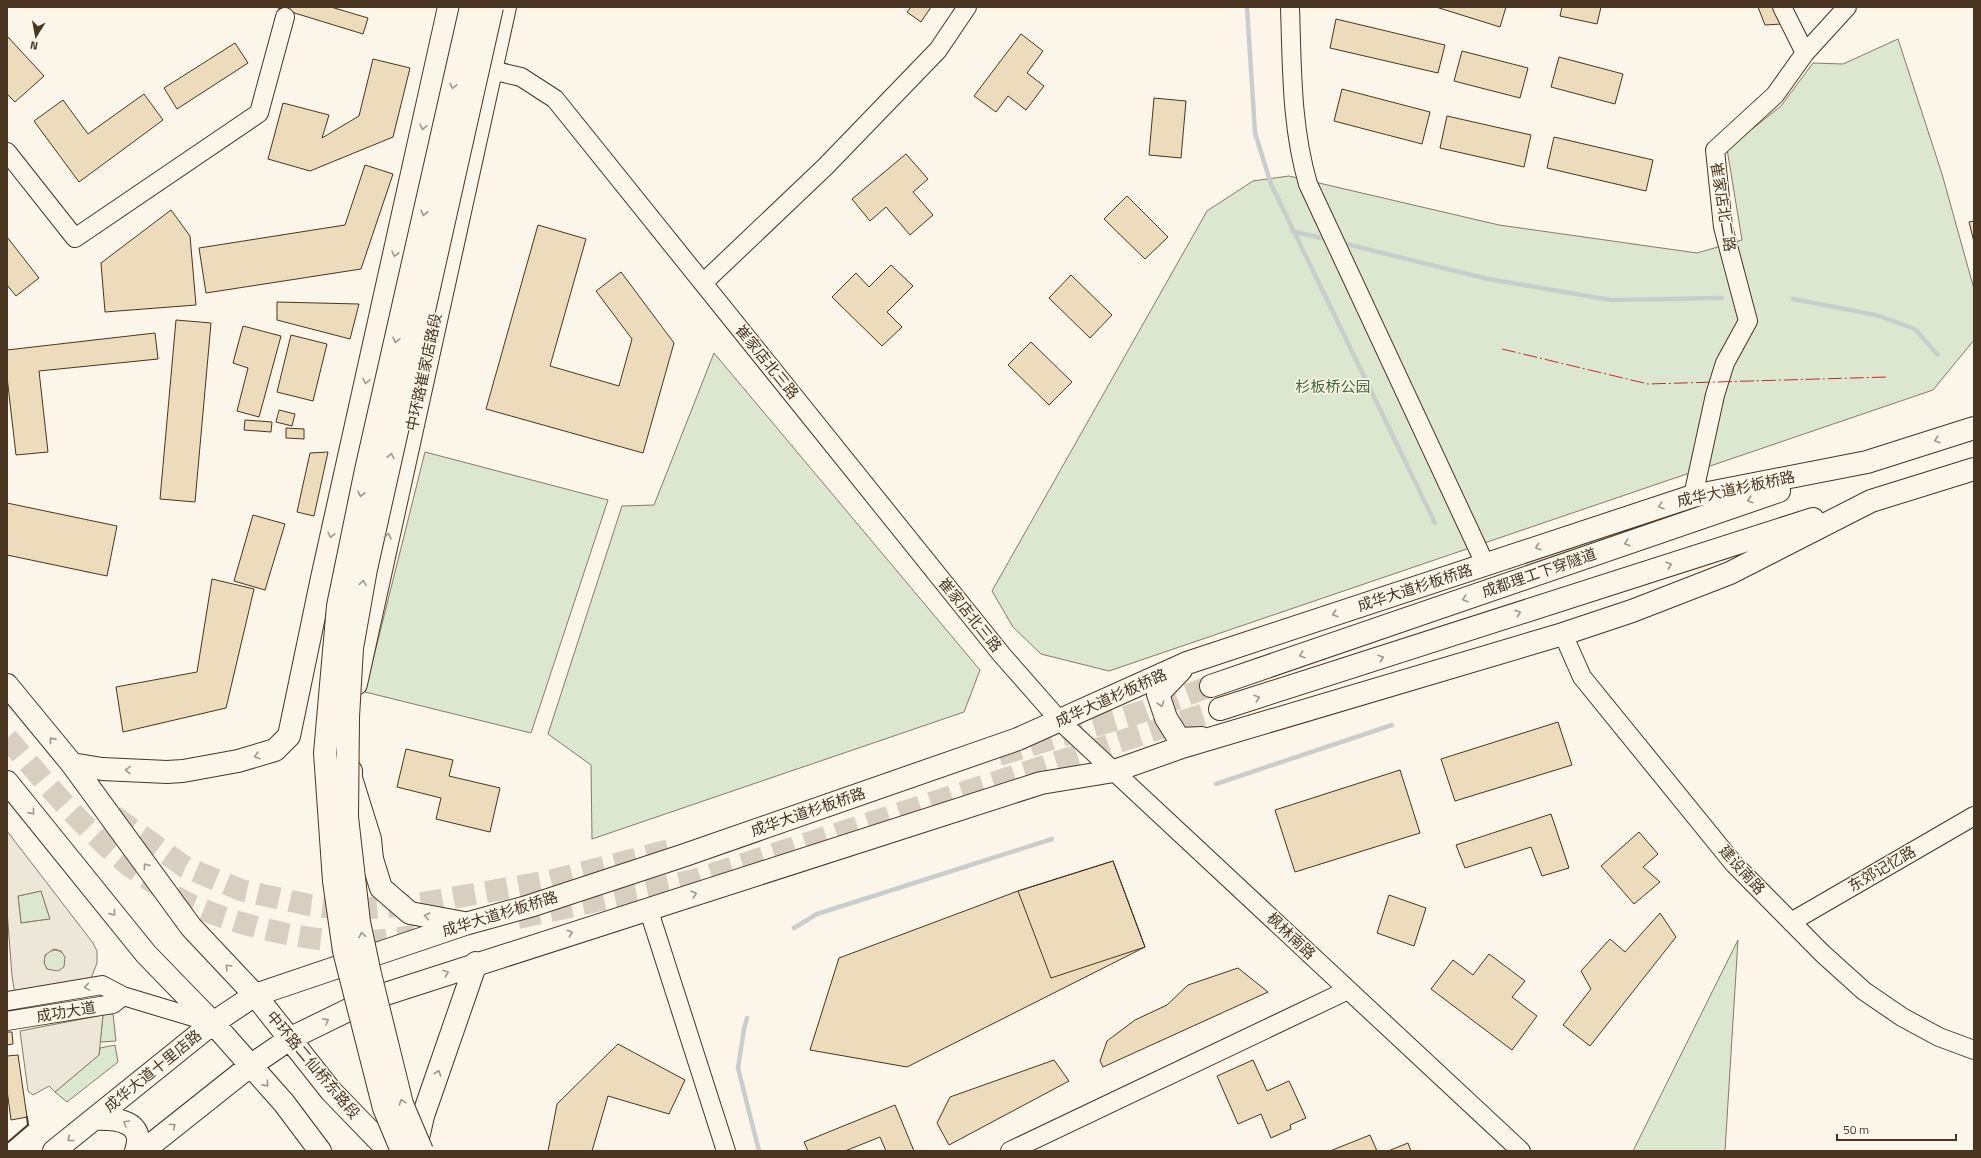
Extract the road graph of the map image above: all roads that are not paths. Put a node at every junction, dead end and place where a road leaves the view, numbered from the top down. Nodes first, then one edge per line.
1 (450, 7) edge
2 (471, 7) edge
3 (492, 7) edge
4 (505, 7) edge
5 (967, 7) edge
6 (1290, 7) edge
7 (1782, 7) edge
8 (1847, 7) edge
9 (285, 17) dead end
10 (1805, 53) junction
11 (438, 62) junction
12 (490, 69) junction
13 (7, 152) edge
14 (703, 283) junction
15 (1974, 428) edge
16 (1867, 462) junction
17 (1974, 469) edge
18 (1693, 496) junction
19 (1871, 501) junction
20 (1484, 565) junction
21 (1563, 634) junction
22 (1187, 663) junction
23 (7, 685) edge
24 (1211, 686) tunnel mouth
25 (1220, 710) tunnel mouth
26 (1060, 721) junction
27 (1214, 738) junction
28 (72, 764) junction
29 (1114, 770) junction
30 (7, 782) edge
31 (1974, 816) edge
32 (648, 908) junction
33 (1791, 922) junction
34 (465, 924) junction
35 (476, 964) junction
36 (1348, 990) junction
37 (255, 995) junction
38 (123, 996) junction
39 (7, 1000) edge
40 (7, 1021) edge
41 (214, 1023) junction
42 (291, 1038) junction
43 (1974, 1050) edge
44 (250, 1066) junction
45 (94, 1119) junction
46 (54, 1151) edge
47 (136, 1151) edge
48 (143, 1151) edge
49 (320, 1151) edge
50 (389, 1151) edge
51 (402, 1151) edge
52 (415, 1151) edge
53 (422, 1151) edge
54 (726, 1151) edge
55 (1010, 1151) edge
56 (1521, 1151) edge

1 - 11 main road
2 -> 51 main road, bridge
53 -> 3 main road, bridge
4 - 12 main road, 中环路崔家店路段
5 - 14 street
6 - 20 street
7 - 10 street
8 - 10 street, 崔家店北二路
9 - 13 street
10 - 18 street, 崔家店北二路
11 - 12 street, 崔家店北三路
11 -> 28 main road
12 - 14 street, 崔家店北三路
34 -> 12 main road, 中环路崔家店路段
14 - 26 street, 崔家店北三路
15 -> 16 main road, 成华大道杉板桥路
16 - 18 main road, 成华大道杉板桥路
16 -> 24 main road, 成都理工下穿隧道
17 - 19 main road
18 -> 20 main road, 成华大道杉板桥路
19 - 21 main road
25 -> 19 main road, 成都理工下穿隧道
20 -> 22 main road, 成华大道杉板桥路
21 - 27 main road
21 - 33 street, 建设南路
22 - 26 main road, 成华大道杉板桥路
22 -> 27 main road
28 -> 23 main road, 中环路二仙桥东路段
26 - 29 street, 枫林南路
26 - 34 main road, 成华大道杉板桥路
27 - 29 main road
37 -> 28 main road, 中环路二仙桥东路段
32 -> 29 main road
29 - 36 street, 枫林南路
30 -> 41 main road
31 - 33 street, 东郊记忆路
35 -> 32 main road
32 - 54 street
33 - 43 street, 建设南路
34 - 37 main road, 成华大道杉板桥路
42 -> 35 main road
52 -> 35 main road
36 - 55 street
36 - 56 street, 枫林南路
37 - 41 main road, 成华大道十里店路
37 - 42 main road, 中环路二仙桥东路段
38 -> 39 street, 成功大道
38 - 40 street, 成功大道
38 - 41 street, 成功大道
41 - 44 main road
41 - 45 main road, 成华大道十里店路
42 - 44 main road
42 - 50 main road, 中环路二仙桥东路段
48 -> 44 main road
44 -> 49 main road
45 -> 46 main road, 成华大道十里店路
47 -> 45 main road

